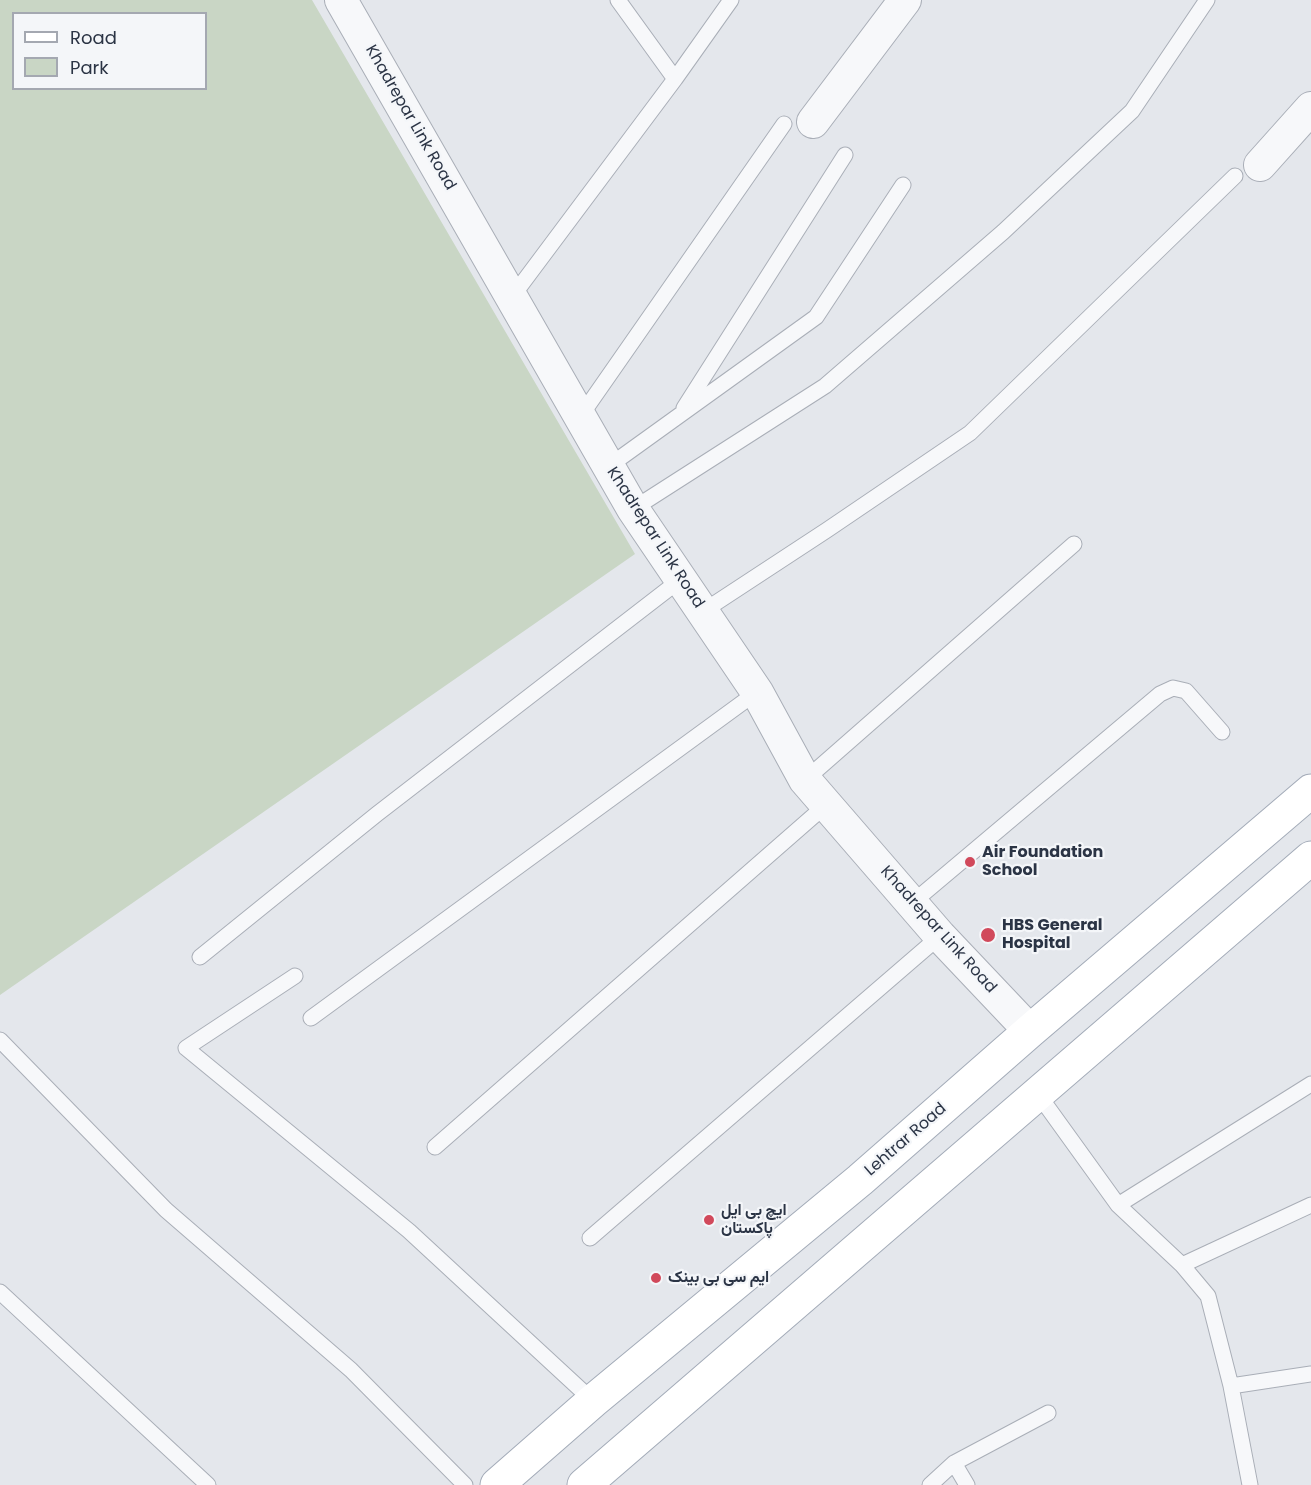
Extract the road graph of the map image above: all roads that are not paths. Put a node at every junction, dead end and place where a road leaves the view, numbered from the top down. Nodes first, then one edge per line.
1 (341, 0) edge
2 (618, 0) edge
3 (731, 0) edge
4 (904, 0) edge
5 (1208, 0) edge
6 (675, 79) junction
7 (1311, 108) edge
8 (798, 123) joint
9 (844, 155) dead end
10 (1248, 171) joint
11 (903, 185) dead end
12 (512, 297) junction
13 (680, 415) junction
14 (580, 417) junction
15 (609, 466) junction
16 (633, 509) junction
17 (1074, 544) dead end
18 (680, 580) junction
19 (702, 612) junction
20 (757, 692) junction
21 (1222, 732) dead end
22 (805, 780) junction
23 (1311, 791) edge
24 (826, 805) junction
25 (1311, 858) edge
26 (912, 903) junction
27 (940, 936) junction
28 (200, 957) dead end
29 (295, 976) dead end
30 (311, 1018) dead end
31 (1030, 1031) junction
32 (0, 1040) edge
33 (1311, 1084) edge
34 (1038, 1094) junction
35 (435, 1147) dead end
36 (860, 1180) junction
37 (1118, 1205) junction
38 (1311, 1205) edge
39 (892, 1219) junction
40 (590, 1239) dead end
41 (1182, 1265) junction
42 (0, 1292) edge
43 (1311, 1374) edge
44 (1231, 1386) junction
45 (593, 1401) junction
46 (1048, 1413) dead end
47 (954, 1462) junction
48 (208, 1485) edge
49 (465, 1485) edge
50 (497, 1485) edge
51 (584, 1485) edge
52 (930, 1485) edge
53 (967, 1485) edge
54 (1250, 1485) edge

1 - 12 street, Khadrepar Link Road
2 - 6 lane
3 - 6 lane
4 - 8 street
5 - 16 lane
6 - 12 lane
7 - 10 street
8 - 14 lane
9 - 13 lane
10 - 19 lane
11 - 13 lane
12 - 14 street, Khadrepar Link Road
13 - 15 lane
14 - 15 street, Khadrepar Link Road
15 - 16 street, Khadrepar Link Road
16 - 18 street, Khadrepar Link Road
17 - 22 lane
18 - 19 street, Khadrepar Link Road
18 - 28 lane
19 - 20 street, Khadrepar Link Road
20 - 22 street, Khadrepar Link Road
20 - 30 lane
21 - 26 lane
22 - 24 street, Khadrepar Link Road
23 - 31 main road, Lehtrar Road
24 - 26 street, Khadrepar Link Road
24 - 35 lane
25 - 34 main road
26 - 27 street, Khadrepar Link Road
27 - 31 street, Khadrepar Link Road
27 - 40 lane
29 - 45 lane
31 - 36 main road, Lehtrar Road
32 - 49 lane
33 - 37 lane
34 - 37 lane
34 - 39 main road
36 - 39 main road
36 - 45 main road, Lehtrar Road
37 - 41 lane
38 - 41 lane
39 - 51 main road
41 - 44 lane
42 - 48 lane
43 - 44 lane
44 - 54 lane
45 - 50 main road, Lehtrar Road
46 - 47 lane
47 - 52 lane
47 - 53 lane

